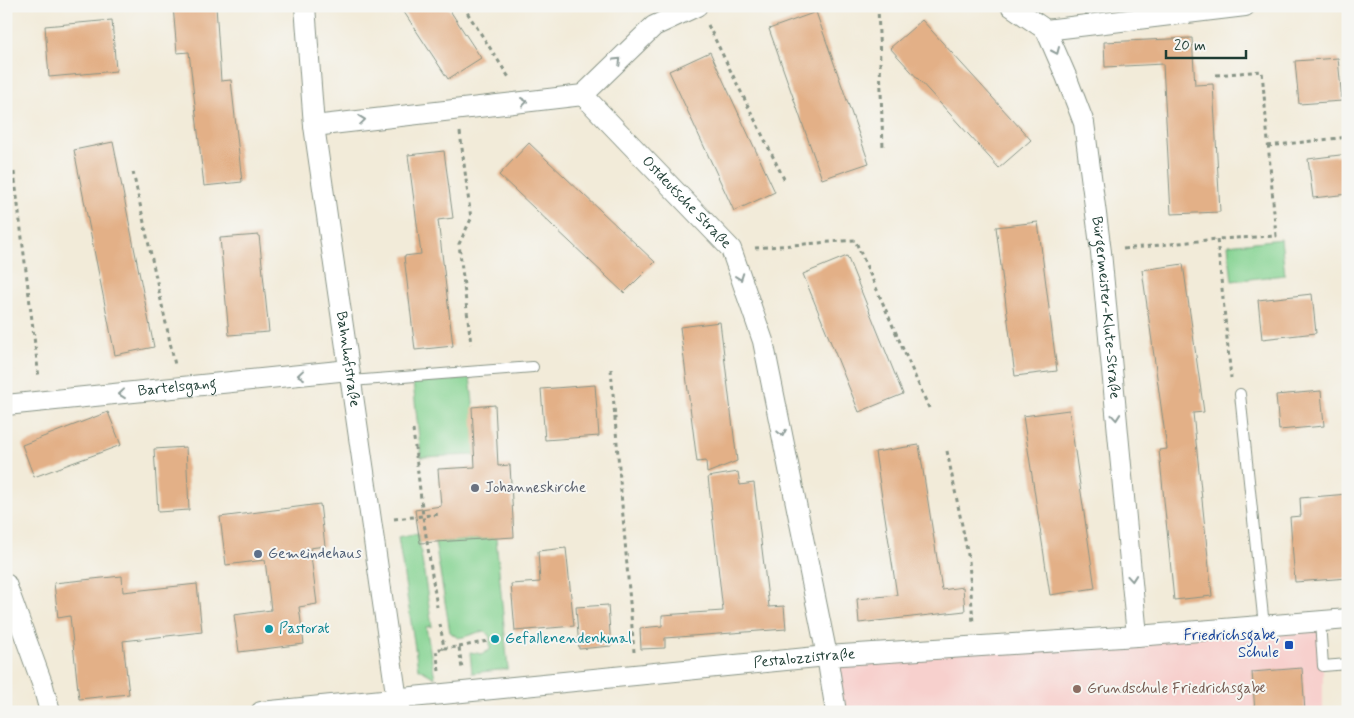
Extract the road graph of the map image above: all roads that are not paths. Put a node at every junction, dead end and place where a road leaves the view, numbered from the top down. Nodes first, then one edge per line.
1 (305, 6) edge
2 (697, 6) edge
3 (1010, 6) edge
4 (1245, 6) edge
5 (1046, 30) junction
6 (584, 95) junction
7 (314, 126) junction
8 (533, 367) dead end
9 (350, 375) junction
10 (1240, 394) road end
11 (6, 406) edge
12 (6, 584) edge
13 (1348, 619) edge
14 (1320, 621) junction
15 (1264, 626) junction
16 (1137, 636) junction
17 (827, 656) junction
18 (1348, 664) edge
19 (399, 706) edge
20 (50, 712) edge
21 (262, 712) edge
22 (836, 712) edge

1 - 7 street, Bahnhofstraße
6 -> 2 street
3 - 5 street
4 - 5 street
5 -> 16 street, Bürgermeister-Klute-Straße
7 -> 6 street
6 -> 17 street, Ostdeutsche Straße
7 - 9 street, Bahnhofstraße
8 - 9 lane
9 -> 11 street, Bartelsgang
9 - 19 street, Bahnhofstraße
10 - 15 lane
12 - 20 street
13 - 14 street, Pestalozzistraße
14 - 15 street, Pestalozzistraße
14 - 18 lane
15 - 16 street, Pestalozzistraße
16 - 17 street, Pestalozzistraße
17 - 19 street, Pestalozzistraße
17 - 22 street, Ostdeutsche Straße
19 - 21 street, Pestalozzistraße

